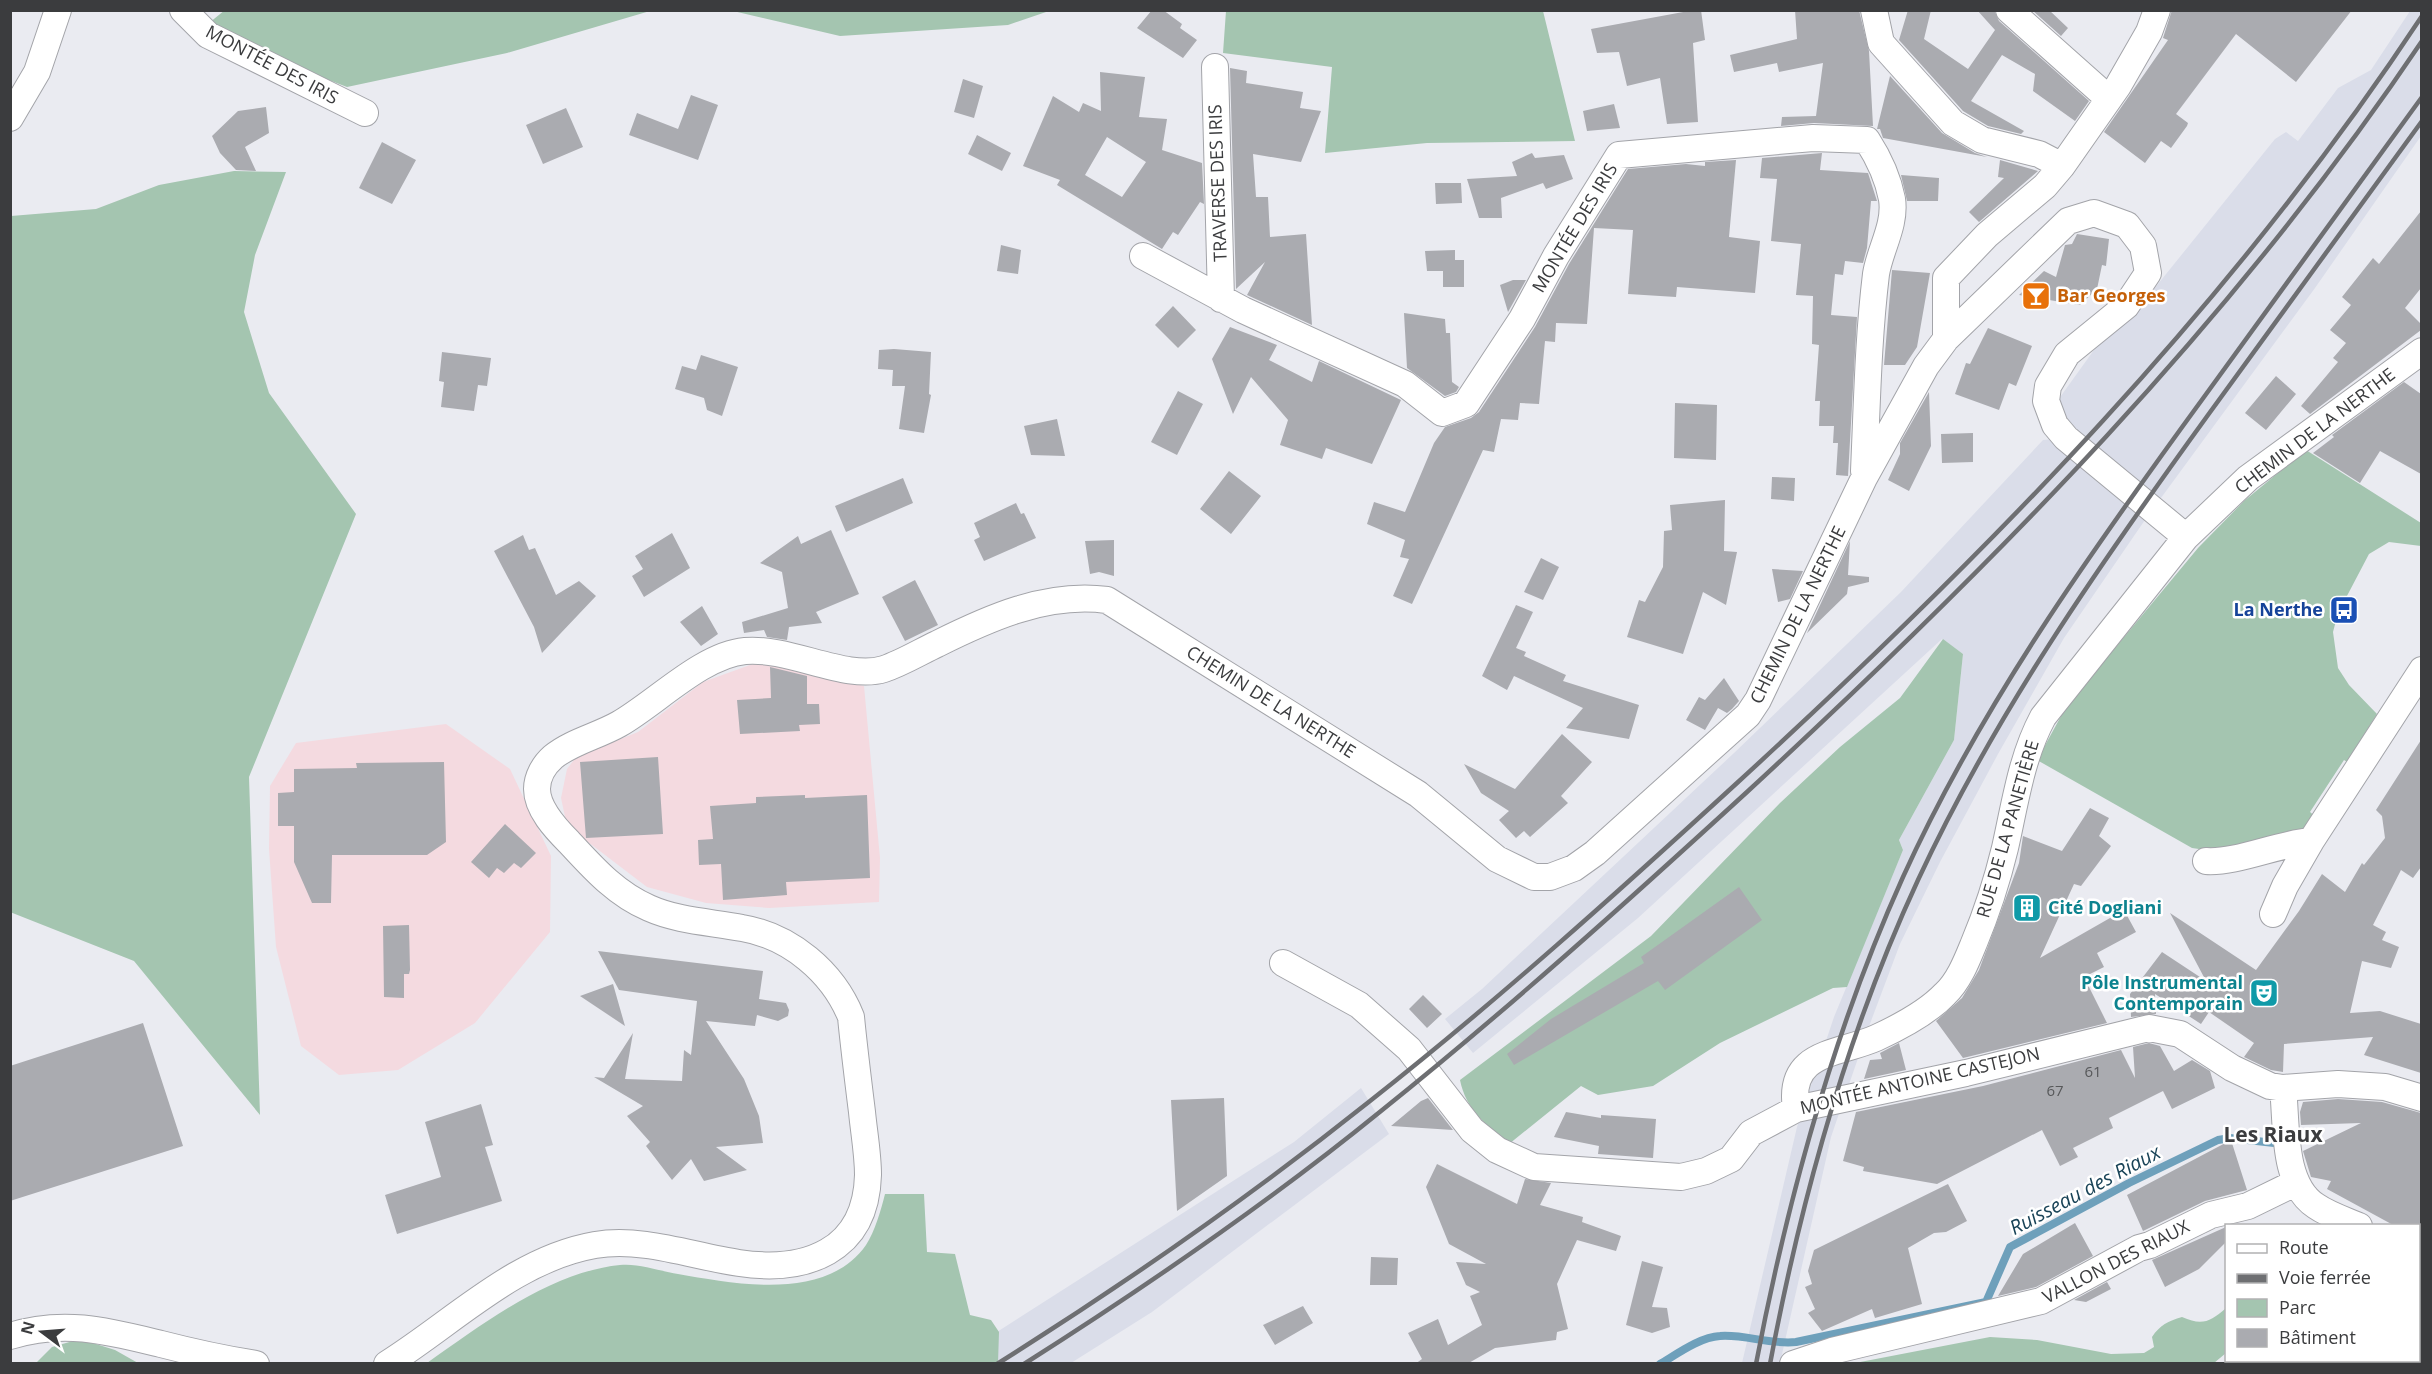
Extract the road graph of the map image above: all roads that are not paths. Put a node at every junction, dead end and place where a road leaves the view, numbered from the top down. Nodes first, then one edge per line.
1 (58, 10) edge
2 (183, 10) edge
3 (1874, 10) edge
4 (2009, 10) edge
5 (2157, 10) edge
6 (1215, 67) dead end
7 (2109, 99) junction
8 (365, 113) dead end
9 (10, 118) edge
10 (2062, 166) junction
11 (1143, 256) dead end
12 (1221, 299) junction
13 (1946, 339) junction
14 (2421, 351) edge
15 (1864, 478) junction
16 (2186, 537) junction
17 (2421, 670) edge
18 (2311, 842) junction
19 (2206, 861) dead end
20 (2274, 914) dead end
21 (1283, 963) dead end
22 (2283, 1088) junction
23 (2421, 1098) edge
24 (1796, 1109) junction
25 (2295, 1183) junction
26 (2349, 1223) edge
27 (10, 1336) edge
28 (256, 1364) edge
29 (387, 1364) edge
30 (1793, 1364) edge

1 - 9 street
2 - 8 street, MONTÉE DES IRIS
3 - 10 street
4 - 7 street
5 - 7 street
6 - 12 street, TRAVERSE DES IRIS
7 - 10 street
10 - 13 street
11 - 12 street, MONTÉE DES IRIS
12 - 15 street, MONTÉE DES IRIS
13 - 15 street, CHEMIN DE LA NERTHE
13 - 16 street, CHEMIN DE LA NERTHE
14 - 16 street, CHEMIN DE LA NERTHE
15 - 29 street, CHEMIN DE LA NERTHE
16 - 24 street, RUE DE LA PANETIÈRE
17 - 18 street
18 - 19 street
18 - 20 street
21 - 24 street, MONTÉE ANTOINE CASTEJON
22 - 23 street, MONTÉE ANTOINE CASTEJON
22 - 24 street, MONTÉE ANTOINE CASTEJON
22 - 25 street
25 - 26 street
25 - 30 street, VALLON DES RIAUX
27 - 28 street

